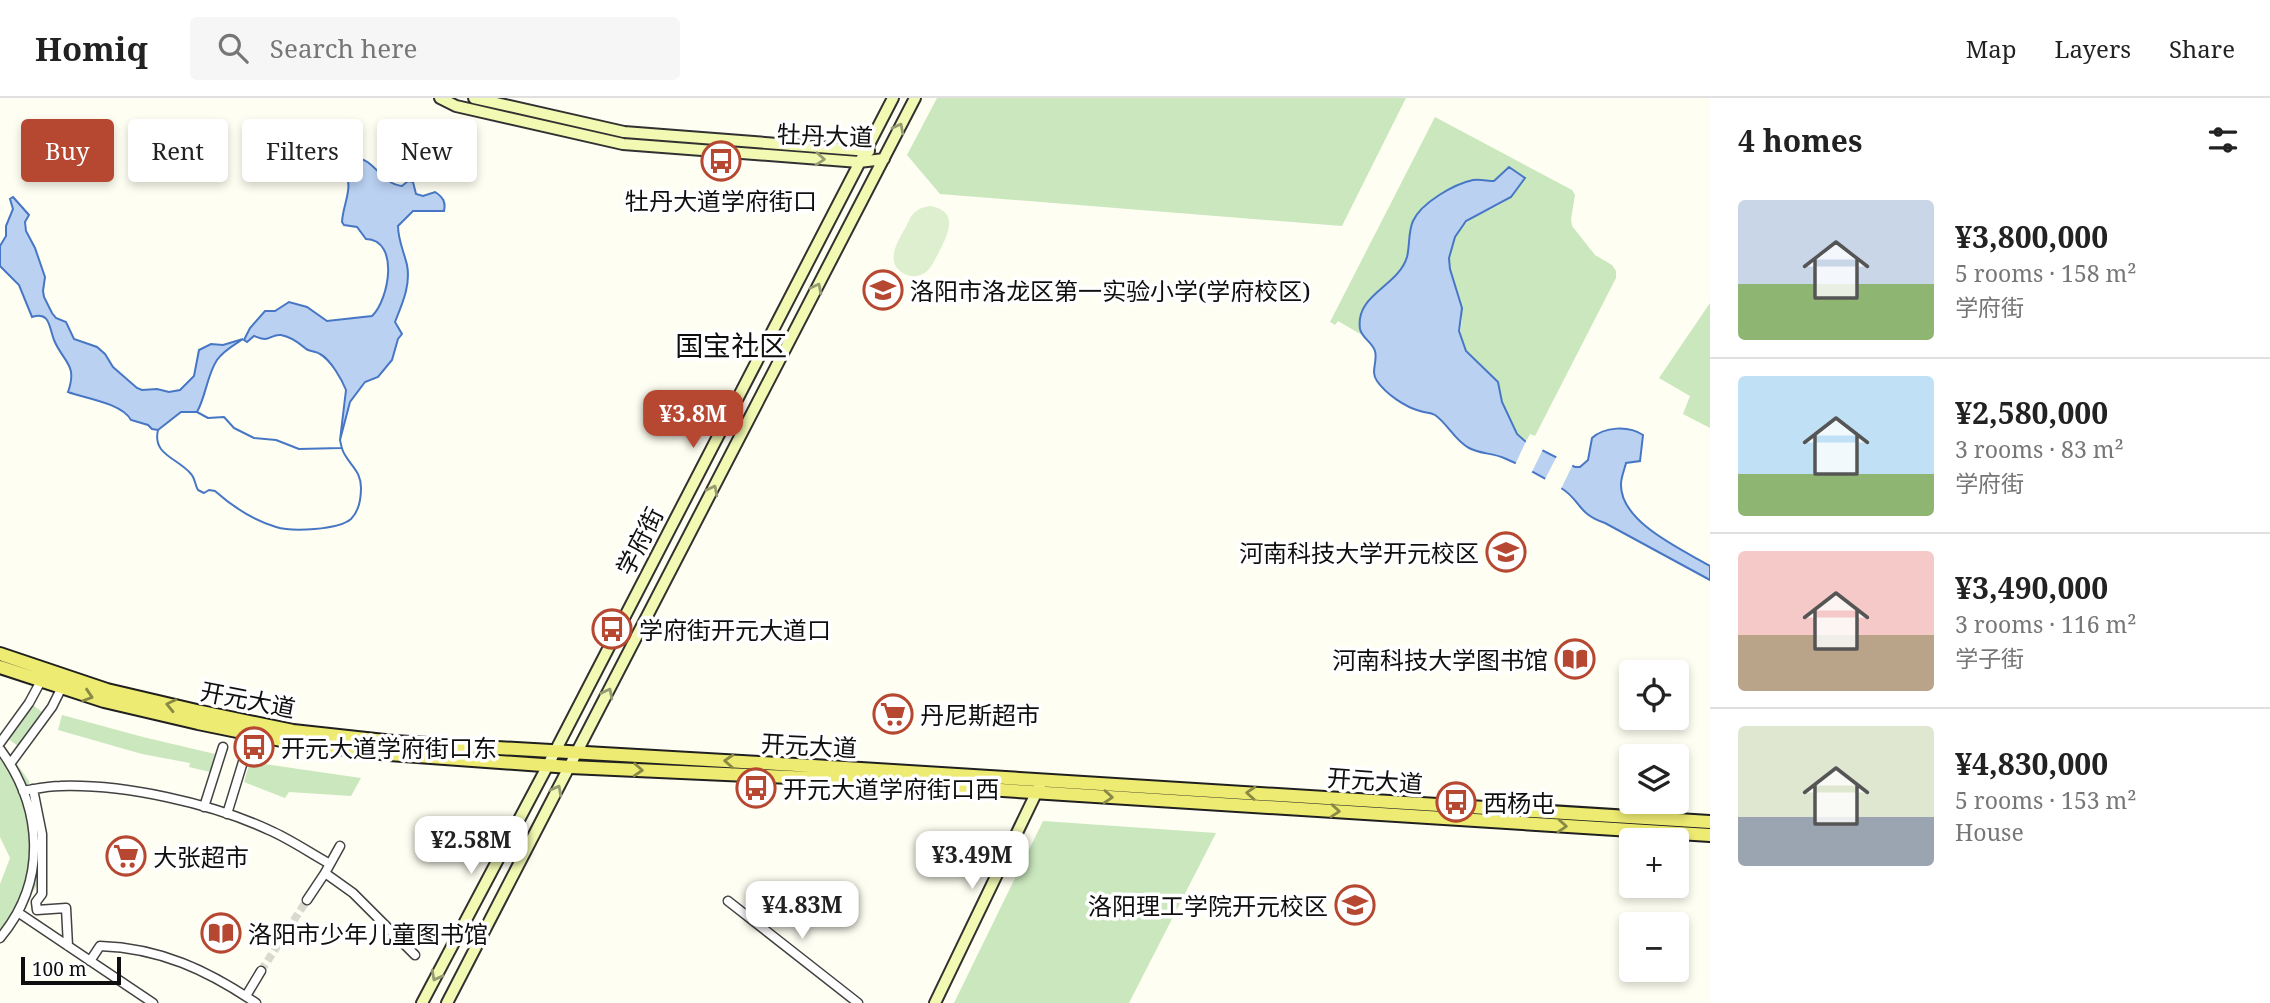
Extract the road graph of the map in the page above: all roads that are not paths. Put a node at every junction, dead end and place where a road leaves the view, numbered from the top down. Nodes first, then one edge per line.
1 (440, 98) edge
2 (474, 98) edge
3 (893, 98) edge
4 (915, 98) edge
5 (865, 149) junction
6 (884, 159) junction
7 (859, 162) junction
8 (0, 654) edge
9 (0, 667) edge
10 (44, 676) junction
11 (64, 682) junction
12 (0, 743) edge
13 (223, 747) dead end
14 (0, 749) edge
15 (246, 752) dead end
16 (554, 752) junction
17 (577, 753) junction
18 (10, 764) junction
19 (548, 765) junction
20 (570, 767) junction
21 (1041, 786) junction
22 (33, 789) junction
23 (23, 791) junction
24 (204, 807) junction
25 (227, 814) junction
26 (1710, 822) edge
27 (1710, 835) edge
28 (340, 846) dead end
29 (330, 864) junction
30 (325, 873) junction
31 (307, 900) tunnel mouth
32 (728, 901) dead end
33 (19, 913) junction
34 (0, 939) edge
35 (68, 946) junction
36 (415, 955) dead end
37 (90, 961) junction
38 (261, 971) tunnel mouth
39 (246, 996) junction
40 (153, 1003) edge
41 (256, 1003) edge
42 (422, 1003) edge
43 (447, 1003) edge
44 (858, 1003) edge
45 (936, 1003) edge

1 -> 7 main road, 牡丹大道
2 - 5 main road, 牡丹大道
3 - 5 main road, 学府街
6 -> 4 main road, 学府街
5 - 6 main road, 牡丹大道
5 - 7 main road, 学府街
6 - 7 main road, 牡丹大道
17 -> 6 main road, 学府街
7 - 16 main road, 学府街
8 - 10 main road, 开元大道
9 - 10 main road, 开元大道
10 - 11 main road, 开元大道
10 - 12 street
16 -> 11 main road, 开元大道
11 - 18 street
11 -> 19 main road, 开元大道
13 - 24 street
14 - 18 street
15 - 25 street
16 - 17 main road, 开元大道
16 - 19 main road, 学府街
17 - 20 main road, 学府街
21 -> 17 main road, 开元大道
18 - 23 street
19 - 20 main road, 开元大道
19 -> 42 main road, 学府街
20 -> 21 main road, 开元大道
43 -> 20 main road, 学府街
26 -> 21 main road, 开元大道
21 -> 27 main road, 开元大道
21 - 45 main road
22 - 23 street
22 - 24 street
22 - 35 street
23 - 33 street
24 - 25 street
25 - 29 street
28 - 29 street
29 - 30 street
30 - 31 street
30 - 36 street
32 - 44 street
33 - 34 street
33 - 35 street
35 - 37 street
37 - 39 street
37 - 40 street
38 - 39 street
39 - 41 street

